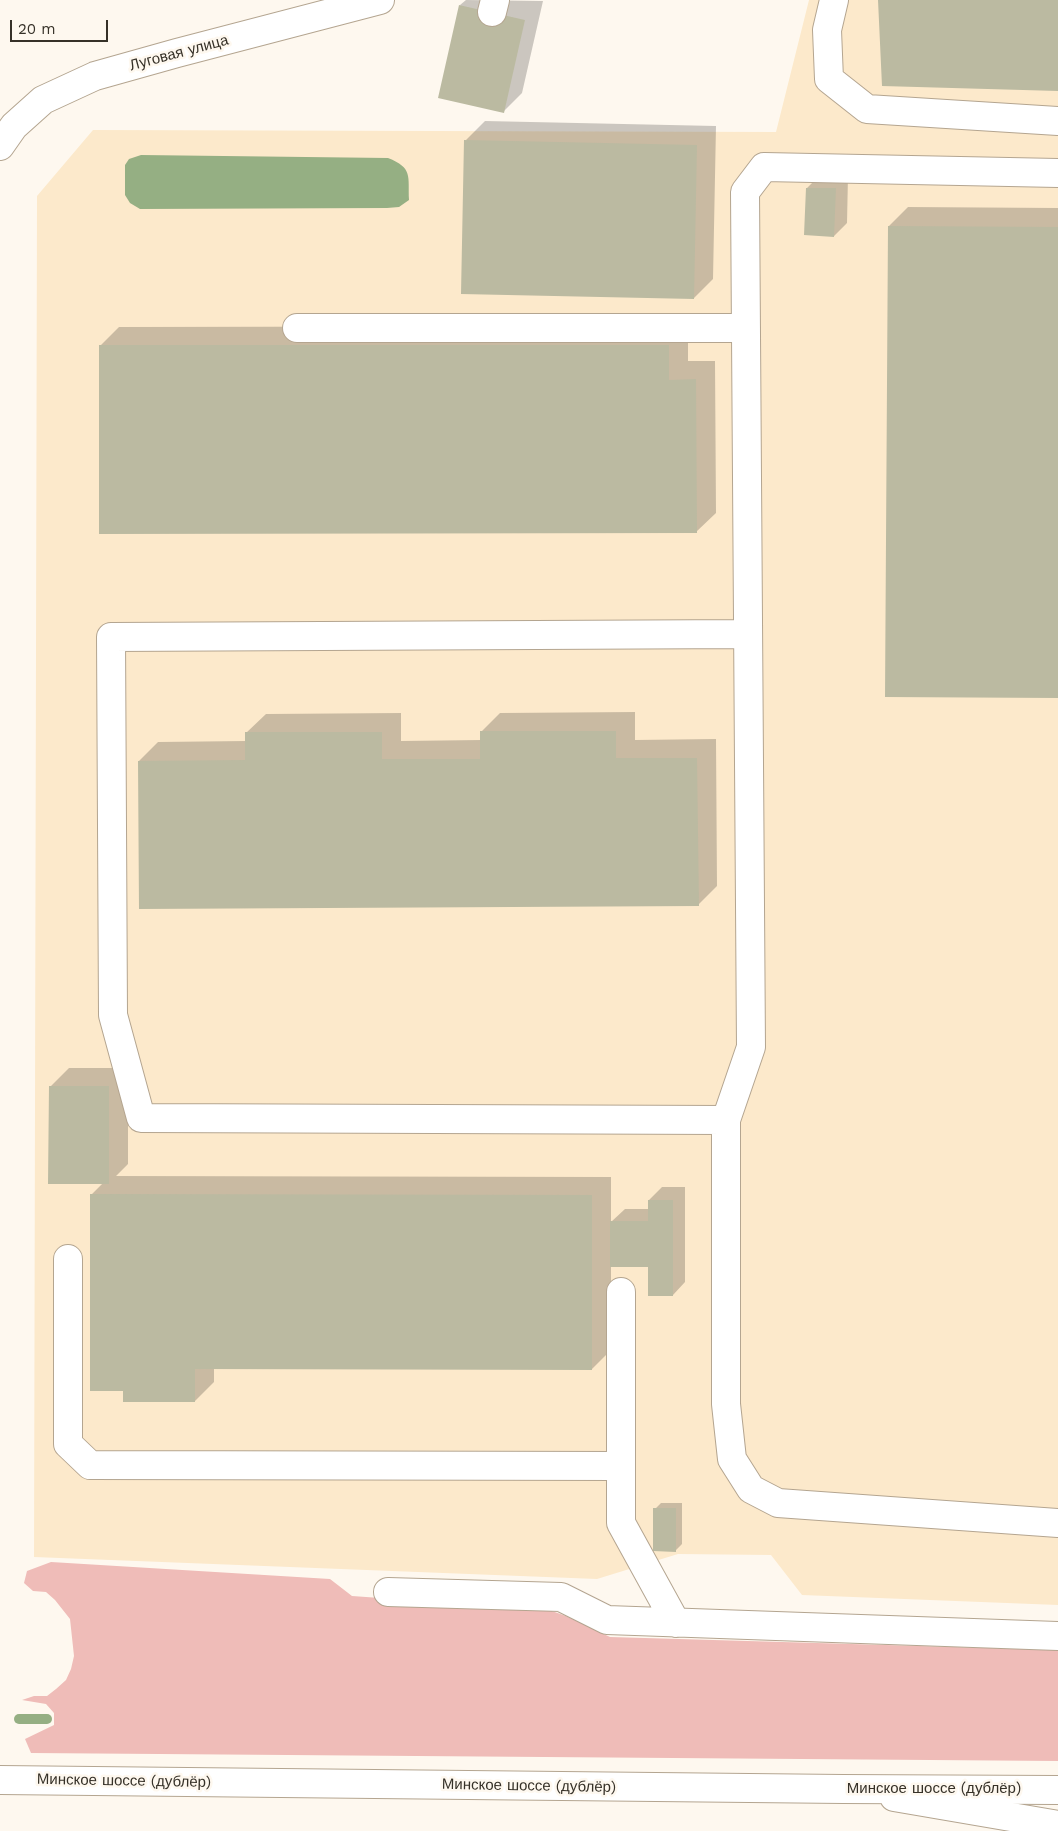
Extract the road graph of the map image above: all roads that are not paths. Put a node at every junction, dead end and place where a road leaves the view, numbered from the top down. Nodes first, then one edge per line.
1 (380, 0) edge
2 (834, 0) edge
3 (1058, 121) edge
4 (0, 146) edge
5 (1058, 172) edge
6 (297, 328) dead end
7 (746, 328) junction
8 (748, 634) junction
9 (726, 1120) junction
10 (68, 1259) dead end
11 (621, 1292) dead end
12 (620, 1466) junction
13 (1058, 1523) edge
14 (388, 1592) dead end
15 (676, 1623) junction
16 (1058, 1636) edge
17 (0, 1780) edge
18 (844, 1789) junction
19 (1058, 1790) edge
20 (1058, 1825) edge

1 - 4 main road, Луговая улица
2 - 3 main road
5 - 7 main road
6 - 7 main road
7 - 8 main road
8 - 9 main road
8 - 9 main road
9 - 13 main road
10 - 12 main road
11 - 12 main road
12 - 15 main road
14 - 15 main road
15 - 16 main road
17 - 18 main road, Минское шоссе (дублёр)
18 - 19 main road, Минское шоссе (дублёр)
18 - 20 main road

